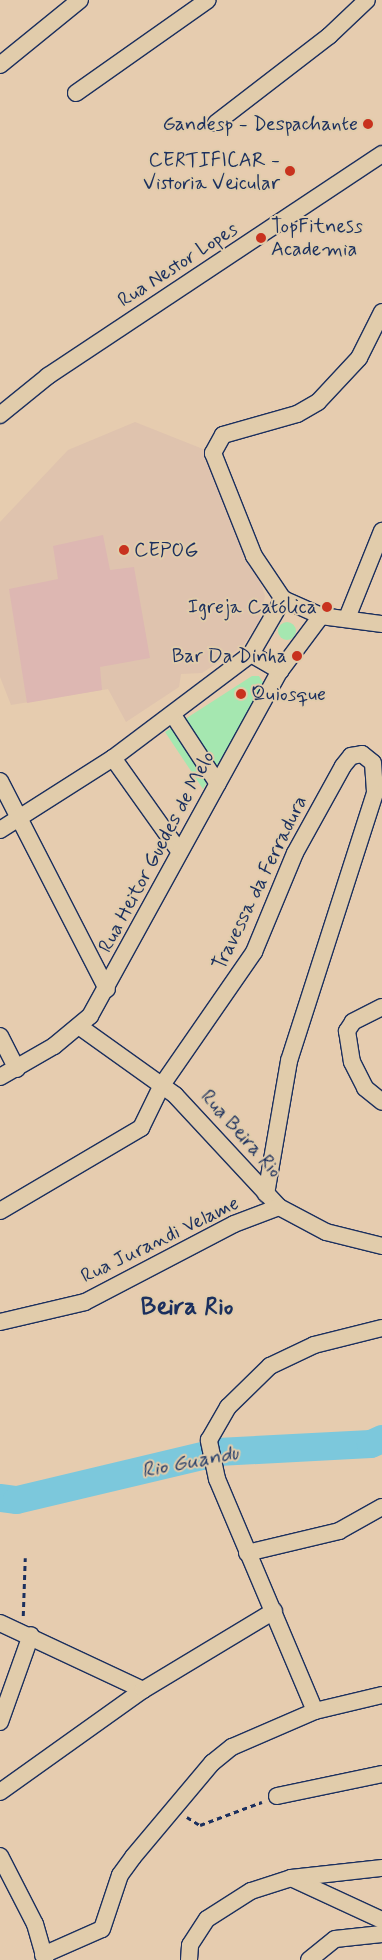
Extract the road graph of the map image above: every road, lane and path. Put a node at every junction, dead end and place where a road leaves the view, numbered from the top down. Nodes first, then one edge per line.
1 (80, 0) edge
2 (208, 0) edge
3 (367, 0) edge
4 (0, 65) edge
5 (76, 93) dead end
6 (216, 123) dead end
7 (382, 154) edge
8 (382, 312) edge
9 (0, 415) edge
10 (382, 531) edge
11 (283, 598) junction
12 (321, 616) junction
13 (347, 618) junction
14 (382, 624) edge
15 (251, 654) junction
16 (280, 671) junction
17 (173, 715) junction
18 (113, 758) junction
19 (0, 782) edge
20 (218, 784) junction
21 (20, 820) junction
22 (0, 830) edge
23 (179, 851) junction
24 (107, 989) junction
25 (382, 1007) edge
26 (80, 1027) junction
27 (0, 1036) edge
28 (17, 1069) junction
29 (0, 1077) edge
30 (162, 1085) junction
31 (382, 1102) edge
32 (266, 1194) junction
33 (279, 1207) junction
34 (0, 1211) edge
35 (382, 1246) edge
36 (0, 1322) edge
37 (382, 1328) edge
38 (382, 1507) edge
39 (248, 1553) junction
40 (25, 1558) dead end
41 (274, 1611) junction
42 (0, 1624) edge
43 (27, 1634) junction
44 (144, 1690) junction
45 (382, 1695) edge
46 (315, 1711) junction
47 (0, 1722) edge
48 (382, 1774) edge
49 (0, 1792) edge
50 (277, 1796) joint
51 (176, 1806) junction
52 (0, 1856) edge
53 (382, 1868) edge
54 (291, 1878) junction
55 (382, 1920) edge
56 (382, 1934) edge
57 (44, 1957) edge
58 (189, 1960) edge
59 (308, 1960) edge

1 - 4 street
2 - 5 street
3 - 6 street
7 - 9 street, Rua Nestor Lopes
8 - 11 street
10 - 13 street
11 - 12 street
11 - 15 street
12 - 13 street
12 - 16 street, Rua Heitor Guedes de Melo
13 - 14 street
15 - 16 street
15 - 17 street
16 - 20 street, Rua Heitor Guedes de Melo
17 - 18 street
17 - 20 street
18 - 21 street
18 - 23 street
19 - 21 street
20 - 23 street, Rua Heitor Guedes de Melo
21 - 22 street
21 - 24 street
23 - 24 street, Rua Heitor Guedes de Melo
24 - 26 street, Rua Heitor Guedes de Melo
25 - 31 street
26 - 28 street, Rua Heitor Guedes de Melo
26 - 30 street, Rua Beira Rio
27 - 28 street
28 - 29 street, Rua Heitor Guedes de Melo
30 - 32 street, Rua Beira Rio
30 - 32 street, Travessa da Ferradura
30 - 34 street, Travessa da Ferradura
32 - 33 street, Rua Beira Rio
33 - 35 street, Rua Beira Rio
33 - 36 street, Rua Jurandi Velame
37 - 39 street
38 - 39 street
39 - 41 street
40 - 43 path
41 - 44 street
41 - 46 street
42 - 43 street
43 - 44 street
43 - 47 street
44 - 49 street
45 - 46 street
46 - 51 street
48 - 50 street
50 - 51 path
51 - 57 street
52 - 57 street
53 - 54 street
54 - 55 street
54 - 58 street
56 - 59 street

